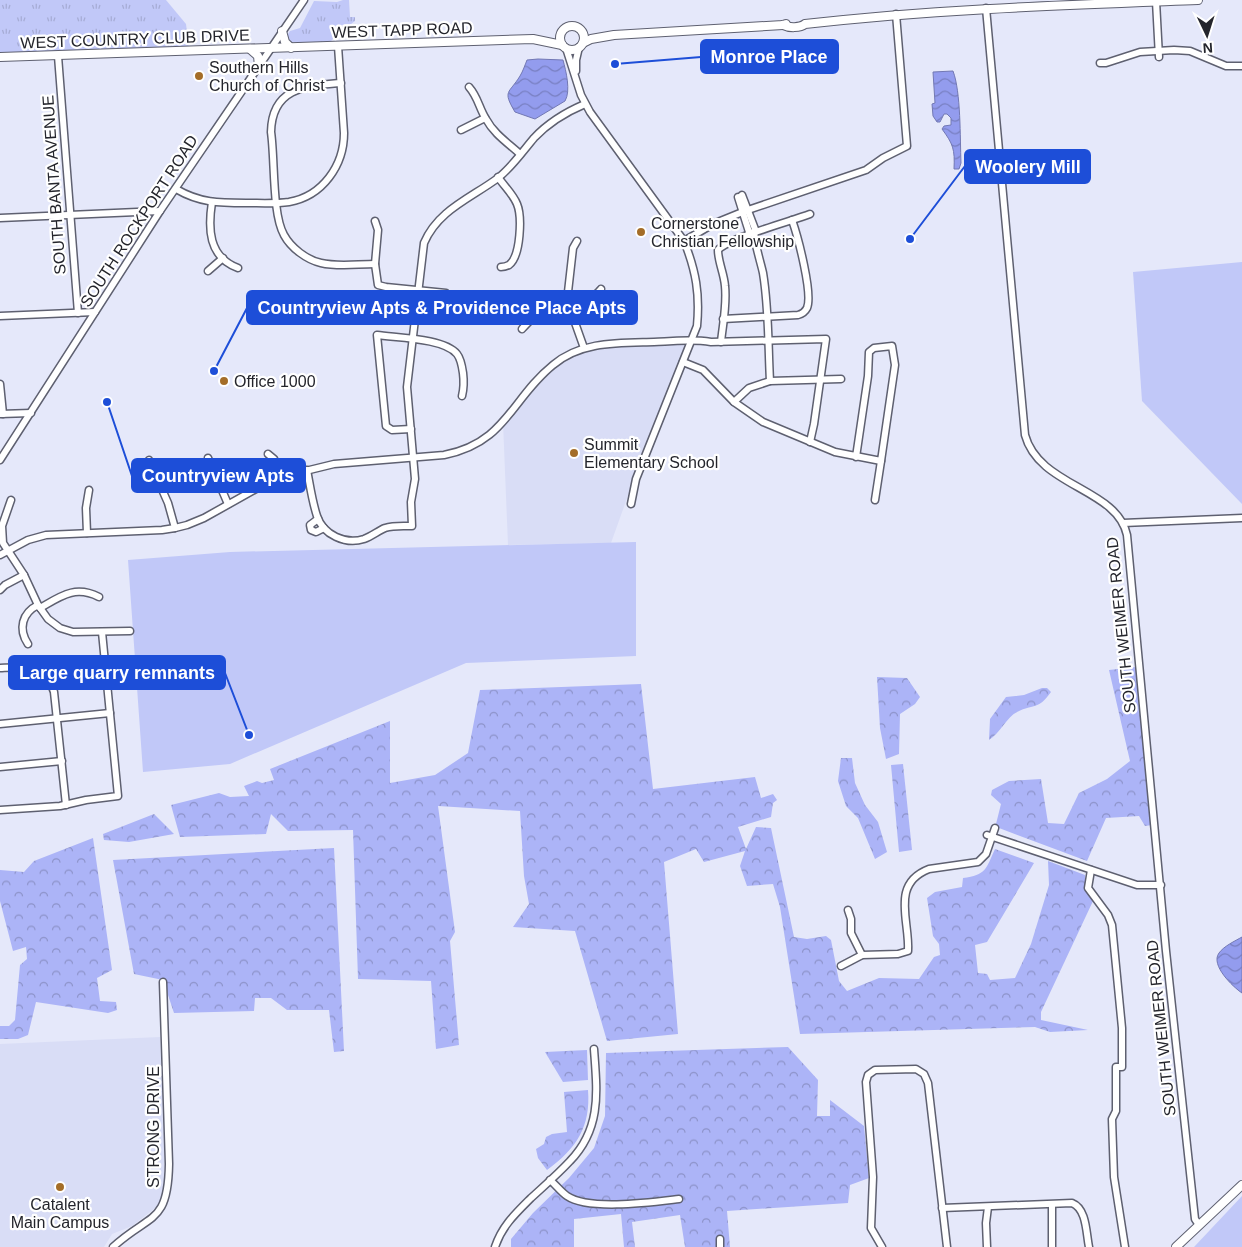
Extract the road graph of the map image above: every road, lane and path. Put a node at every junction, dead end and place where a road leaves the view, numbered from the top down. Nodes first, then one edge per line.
1 (304, 0) edge
2 (1198, 0) edge
3 (1156, 2) junction
4 (986, 8) junction
5 (896, 14) junction
6 (581, 30) junction
7 (282, 31) junction
8 (561, 31) junction
9 (614, 35) junction
10 (533, 39) junction
11 (581, 45) junction
12 (338, 46) junction
13 (564, 46) junction
14 (271, 48) junction
15 (291, 48) junction
16 (250, 49) junction
17 (1158, 54) junction
18 (58, 56) junction
19 (0, 57) edge
20 (1100, 63) dead end
21 (259, 66) junction
22 (1242, 66) edge
23 (576, 80) junction
24 (340, 83) junction
25 (469, 87) dead end
26 (585, 104) junction
27 (485, 118) junction
28 (462, 130) dead end
29 (520, 154) junction
30 (498, 178) junction
31 (176, 188) junction
32 (740, 196) dead end
33 (212, 202) junction
34 (276, 202) junction
35 (160, 211) junction
36 (746, 211) junction
37 (810, 214) dead end
38 (69, 215) junction
39 (0, 218) edge
40 (792, 220) junction
41 (376, 221) dead end
42 (753, 234) junction
43 (577, 241) dead end
44 (684, 242) junction
45 (223, 258) junction
46 (375, 264) junction
47 (238, 268) dead end
48 (501, 268) dead end
49 (208, 271) dead end
50 (418, 289) junction
51 (601, 289) dead end
52 (446, 293) dead end
53 (568, 303) junction
54 (96, 312) junction
55 (78, 313) junction
56 (0, 316) edge
57 (766, 316) junction
58 (724, 319) junction
59 (522, 329) dead end
60 (412, 339) junction
61 (692, 340) junction
62 (767, 340) junction
63 (721, 342) junction
64 (584, 348) junction
65 (683, 362) junction
66 (821, 379) junction
67 (841, 380) dead end
68 (770, 381) junction
69 (0, 384) edge
70 (462, 396) dead end
71 (734, 402) junction
72 (31, 413) junction
73 (1, 414) edge
74 (411, 430) junction
75 (810, 442) junction
76 (268, 454) dead end
77 (856, 457) junction
78 (208, 458) dead end
79 (413, 458) junction
80 (0, 460) edge
81 (149, 460) dead end
82 (881, 461) junction
83 (307, 470) junction
84 (281, 477) junction
85 (158, 479) junction
86 (139, 484) dead end
87 (89, 490) dead end
88 (11, 500) dead end
89 (875, 500) dead end
90 (228, 504) junction
91 (631, 504) dead end
92 (1242, 518) edge
93 (318, 519) junction
94 (1123, 523) junction
95 (175, 528) junction
96 (324, 528) junction
97 (86, 533) junction
98 (8, 550) junction
99 (0, 555) edge
100 (24, 575) junction
101 (0, 590) edge
102 (98, 597) dead end
103 (39, 606) junction
104 (130, 631) dead end
105 (102, 632) junction
106 (28, 644) dead end
107 (3, 668) edge
108 (110, 713) junction
109 (57, 719) junction
110 (0, 724) edge
111 (62, 761) junction
112 (0, 767) edge
113 (66, 805) junction
114 (0, 810) edge
115 (995, 828) dead end
116 (990, 836) junction
117 (1091, 870) junction
118 (1160, 885) junction
119 (848, 910) dead end
120 (862, 955) junction
121 (841, 966) dead end
122 (163, 982) dead end
123 (594, 1049) dead end
124 (550, 1180) junction
125 (1242, 1185) edge
126 (679, 1199) dead end
127 (1052, 1205) junction
128 (988, 1207) junction
129 (942, 1208) junction
130 (1199, 1226) junction
131 (720, 1239) dead end
132 (112, 1247) edge
133 (495, 1247) edge
134 (720, 1247) edge
135 (882, 1247) edge
136 (947, 1247) edge
137 (987, 1247) edge
138 (1052, 1247) edge
139 (1089, 1247) edge
140 (1125, 1247) edge
141 (1176, 1247) edge

1 - 7 street, SOUTH ROCKPORT ROAD
2 - 3 main road, WEST TAPP ROAD
3 - 4 main road, WEST TAPP ROAD
3 - 17 street
4 - 5 main road, WEST TAPP ROAD
4 - 94 street, SOUTH WEIMER ROAD
5 - 9 main road, WEST TAPP ROAD
5 - 36 street
6 - 8 main road, WEST TAPP ROAD
6 - 9 main road, WEST TAPP ROAD
6 - 11 main road
7 - 14 street, SOUTH ROCKPORT ROAD
7 - 15 main road
8 - 10 main road, WEST TAPP ROAD
8 - 13 main road
9 - 11 main road, WEST TAPP ROAD
10 - 12 main road, WEST TAPP ROAD
10 - 13 main road, WEST TAPP ROAD
11 - 13 main road, WEST TAPP ROAD
11 - 23 street
12 - 15 main road, WEST TAPP ROAD
12 - 24 street
13 - 23 street
14 - 15 main road, WEST TAPP ROAD
14 - 16 main road, WEST COUNTRY CLUB DRIVE
14 - 21 street, SOUTH ROCKPORT ROAD
16 - 18 main road, WEST COUNTRY CLUB DRIVE
16 - 21 main road
17 - 20 street
17 - 22 street
18 - 19 main road, WEST COUNTRY CLUB DRIVE
18 - 38 street, SOUTH BANTA AVENUE
21 - 31 street, SOUTH ROCKPORT ROAD
23 - 26 street
24 - 34 street
24 - 34 street
25 - 27 street
26 - 29 street
26 - 44 street
27 - 28 street
27 - 29 street
29 - 30 street
30 - 48 street
30 - 50 street
31 - 33 street
31 - 35 street, SOUTH ROCKPORT ROAD
32 - 36 street
33 - 34 street
33 - 45 street
34 - 46 street
35 - 38 street
35 - 54 street, SOUTH ROCKPORT ROAD
36 - 42 street
36 - 44 street
37 - 40 street
38 - 39 street
38 - 55 street, SOUTH BANTA AVENUE
40 - 42 street
40 - 57 street
41 - 46 street
42 - 57 street
42 - 58 street
43 - 53 street
44 - 61 street
45 - 47 street
45 - 49 street
46 - 50 street
50 - 52 street
50 - 60 street
51 - 53 street
53 - 59 street
53 - 64 street
54 - 55 street
54 - 72 street, SOUTH ROCKPORT ROAD
55 - 56 street
57 - 58 street
57 - 62 street
58 - 63 street
60 - 70 street
60 - 74 street
60 - 74 street
61 - 63 street
61 - 64 street
61 - 65 street
62 - 63 street
62 - 66 street
62 - 68 street
64 - 79 street
65 - 71 street
65 - 91 street
66 - 67 street
66 - 68 street
66 - 75 street
68 - 71 street
69 - 73 street
71 - 75 street
72 - 73 street
72 - 80 street, SOUTH ROCKPORT ROAD
74 - 79 street
75 - 77 street
76 - 84 street
77 - 82 street
77 - 82 street
78 - 90 street
79 - 83 street
79 - 96 street
81 - 85 street
82 - 89 street
83 - 84 street
83 - 93 street
84 - 90 street
85 - 86 street
85 - 95 street
87 - 97 street
88 - 98 street
90 - 95 street
92 - 94 street
93 - 96 street
93 - 96 street
94 - 118 street, SOUTH WEIMER ROAD
95 - 97 street
97 - 98 street
98 - 99 street
98 - 100 street
100 - 101 street
100 - 103 street
102 - 103 street
103 - 105 street
103 - 106 street
104 - 105 street
105 - 108 street
107 - 109 street
108 - 109 street
108 - 113 street
109 - 110 street
109 - 111 street
111 - 112 street
111 - 113 street
113 - 114 street
115 - 116 street
116 - 117 street
116 - 120 street
117 - 118 street
117 - 140 street
118 - 130 street, SOUTH WEIMER ROAD
119 - 120 street
120 - 121 street
122 - 132 street, STRONG DRIVE
123 - 124 street
124 - 126 street
124 - 133 street
125 - 130 main road
127 - 128 street
127 - 138 street
127 - 139 street
128 - 129 street
128 - 137 street
129 - 135 street
129 - 136 street
130 - 141 main road
131 - 134 street

